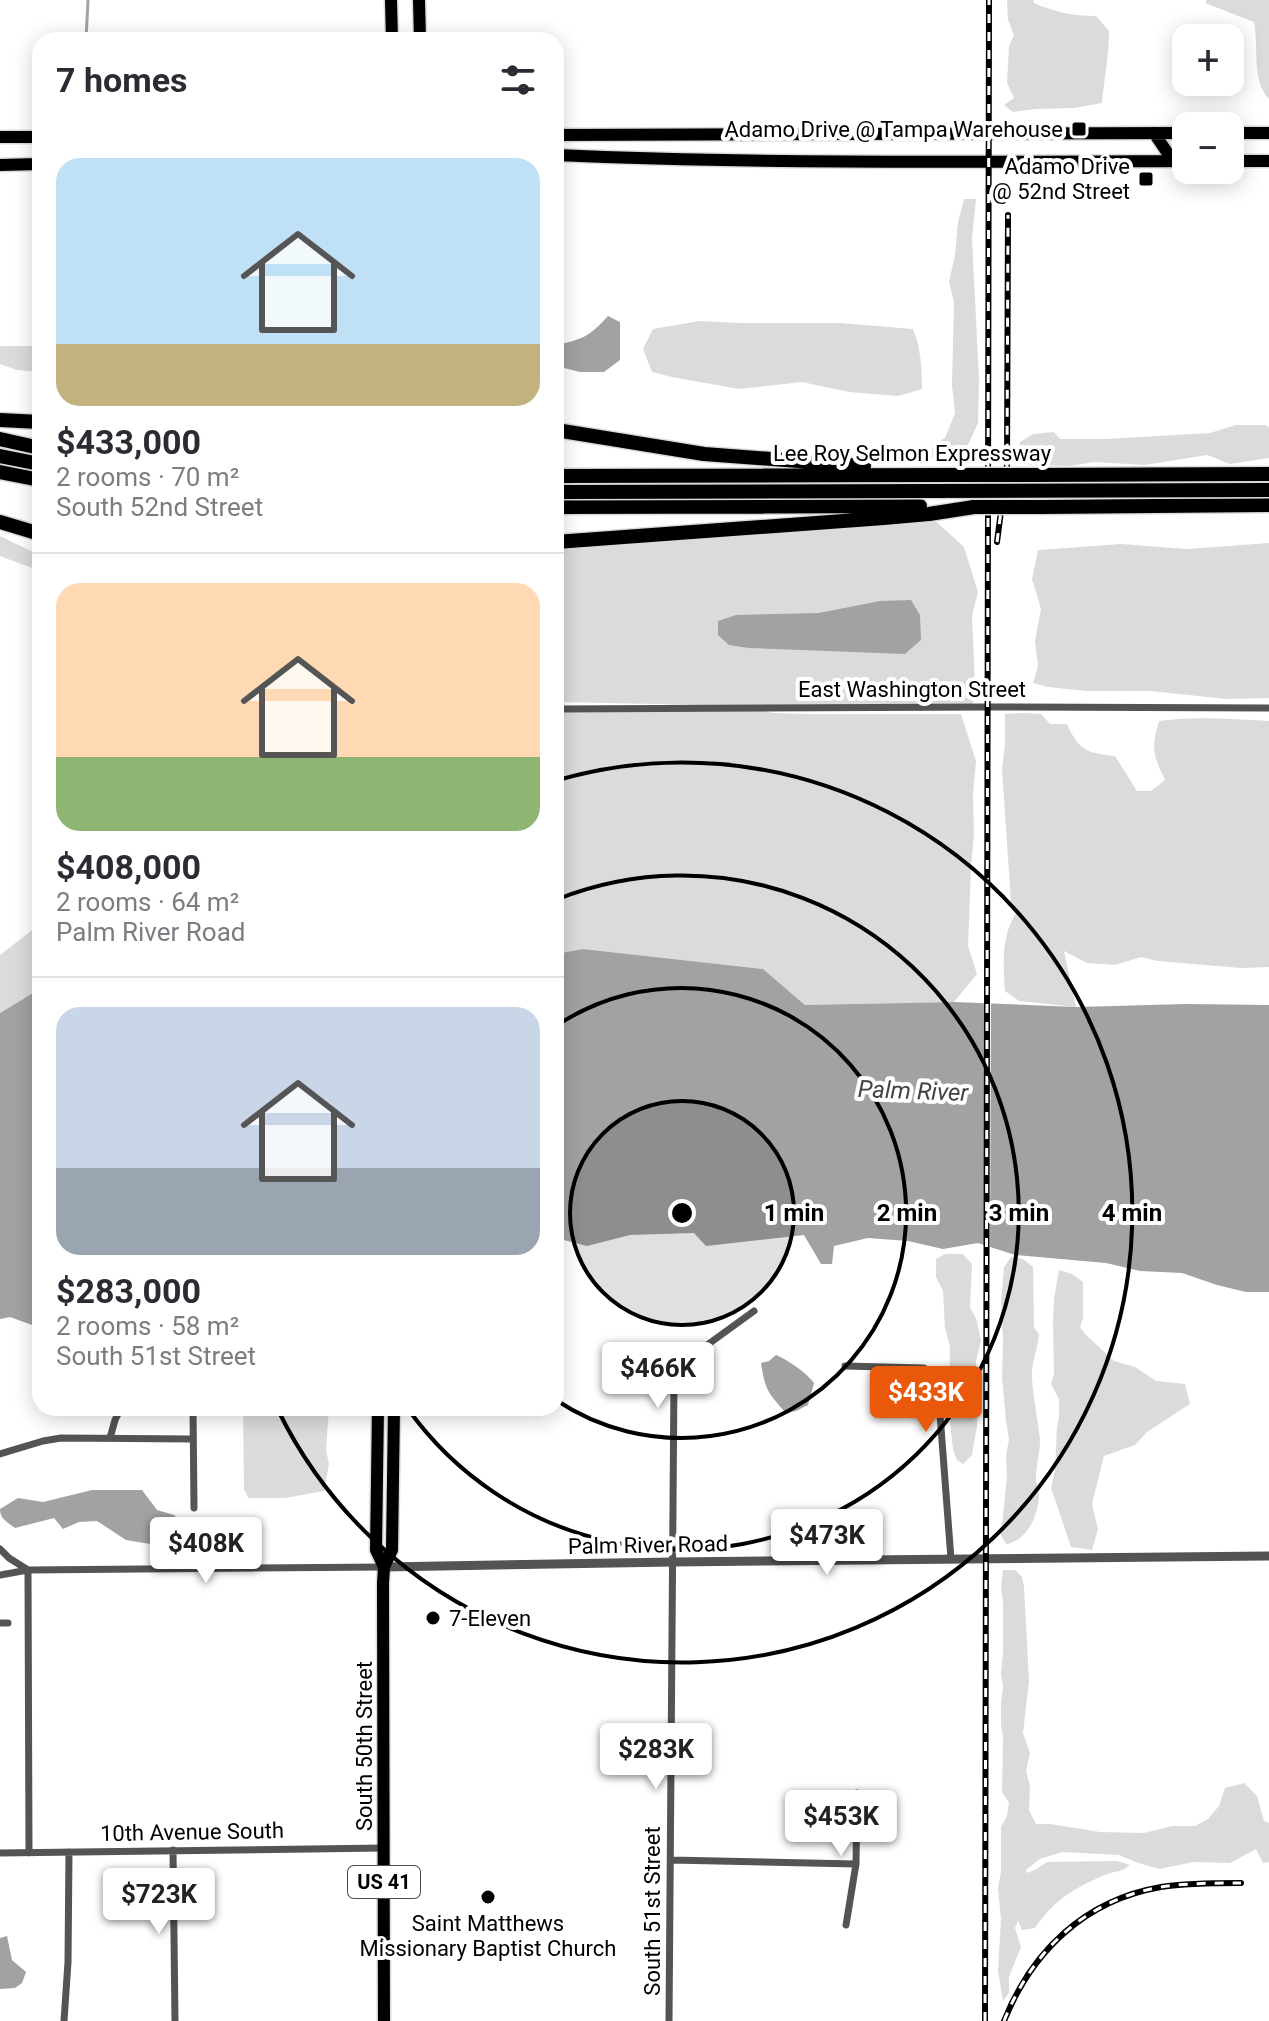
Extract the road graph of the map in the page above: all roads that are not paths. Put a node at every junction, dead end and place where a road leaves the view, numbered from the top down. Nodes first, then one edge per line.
1 (391, 0) edge
2 (419, 0) edge
3 (392, 32) edge
4 (420, 32) edge
5 (1154, 133) junction
6 (1172, 133) edge
7 (1244, 133) edge
8 (1269, 133) edge
9 (564, 135) edge
10 (787, 135) junction
11 (0, 137) edge
12 (32, 137) edge
13 (1172, 152) edge
14 (564, 155) edge
15 (788, 161) junction
16 (1172, 161) edge
17 (1244, 161) edge
18 (1269, 161) edge
19 (32, 164) edge
20 (0, 165) edge
21 (0, 420) edge
22 (32, 422) edge
23 (564, 431) edge
24 (0, 439) edge
25 (32, 446) edge
26 (0, 456) edge
27 (32, 462) edge
28 (0, 472) edge
29 (903, 474) junction
30 (1269, 474) edge
31 (564, 476) edge
32 (32, 478) edge
33 (1269, 490) edge
34 (564, 492) edge
35 (1269, 505) edge
36 (564, 507) edge
37 (952, 508) junction
38 (0, 522) edge
39 (32, 532) edge
40 (564, 541) edge
41 (1269, 708) edge
42 (564, 709) edge
43 (754, 1311) dead end
44 (657, 1347) dead end
45 (845, 1366) dead end
46 (674, 1378) junction
47 (117, 1416) edge
48 (193, 1416) edge
49 (378, 1416) edge
50 (394, 1416) edge
51 (110, 1438) junction
52 (193, 1439) junction
53 (0, 1454) edge
54 (194, 1508) dead end
55 (0, 1549) edge
56 (1269, 1556) edge
57 (951, 1559) junction
58 (673, 1562) junction
59 (384, 1567) junction
60 (28, 1570) junction
61 (0, 1575) edge
62 (857, 1793) dead end
63 (384, 1848) junction
64 (173, 1850) junction
65 (69, 1852) junction
66 (0, 1853) edge
67 (29, 1853) junction
68 (671, 1860) junction
69 (856, 1864) junction
70 (846, 1925) dead end
71 (64, 2021) edge
72 (175, 2021) edge
73 (384, 2021) edge
74 (669, 2021) edge

1 - 3 main road
2 - 4 main road
5 - 6 main road
5 - 10 main road
5 - 13 main road
7 - 8 main road
9 - 10 main road
10 - 15 main road
11 - 12 main road
14 - 15 main road
15 - 16 main road
17 - 18 main road
19 - 20 main road
21 - 22 highway
23 - 29 highway
24 - 25 highway
26 - 27 highway
28 - 32 highway
29 - 30 highway, Lee Roy Selmon Expressway, bridge
29 - 31 highway, Lee Roy Selmon Expressway
33 - 34 highway, bridge
35 - 37 highway, bridge
36 - 37 highway
37 - 40 highway
38 - 39 highway
41 - 42 street, East Washington Street
43 - 46 street
44 - 46 street
45 - 57 street
46 - 58 street, South 51st Street
47 - 51 street
48 - 52 street
49 - 59 main road, South 50th Street / US 41
50 - 59 main road, South 50th Street / US 41
51 - 52 street
51 - 53 street
52 - 54 street
55 - 60 street
56 - 57 street, Palm River Road
57 - 58 street, Palm River Road
58 - 59 street, Palm River Road
58 - 68 street, South 51st Street
59 - 60 street, Palm River Road
59 - 63 main road, South 50th Street / US 41
60 - 61 street, Palm River Road
60 - 67 street
62 - 69 street
63 - 64 street, 10th Avenue South
63 - 73 main road, South 50th Street / US 41
64 - 65 street, 10th Avenue South
64 - 72 street
65 - 67 street, 10th Avenue South
65 - 71 street
66 - 67 street, 10th Avenue South
68 - 69 street
68 - 74 street, South 51st Street
69 - 70 street

